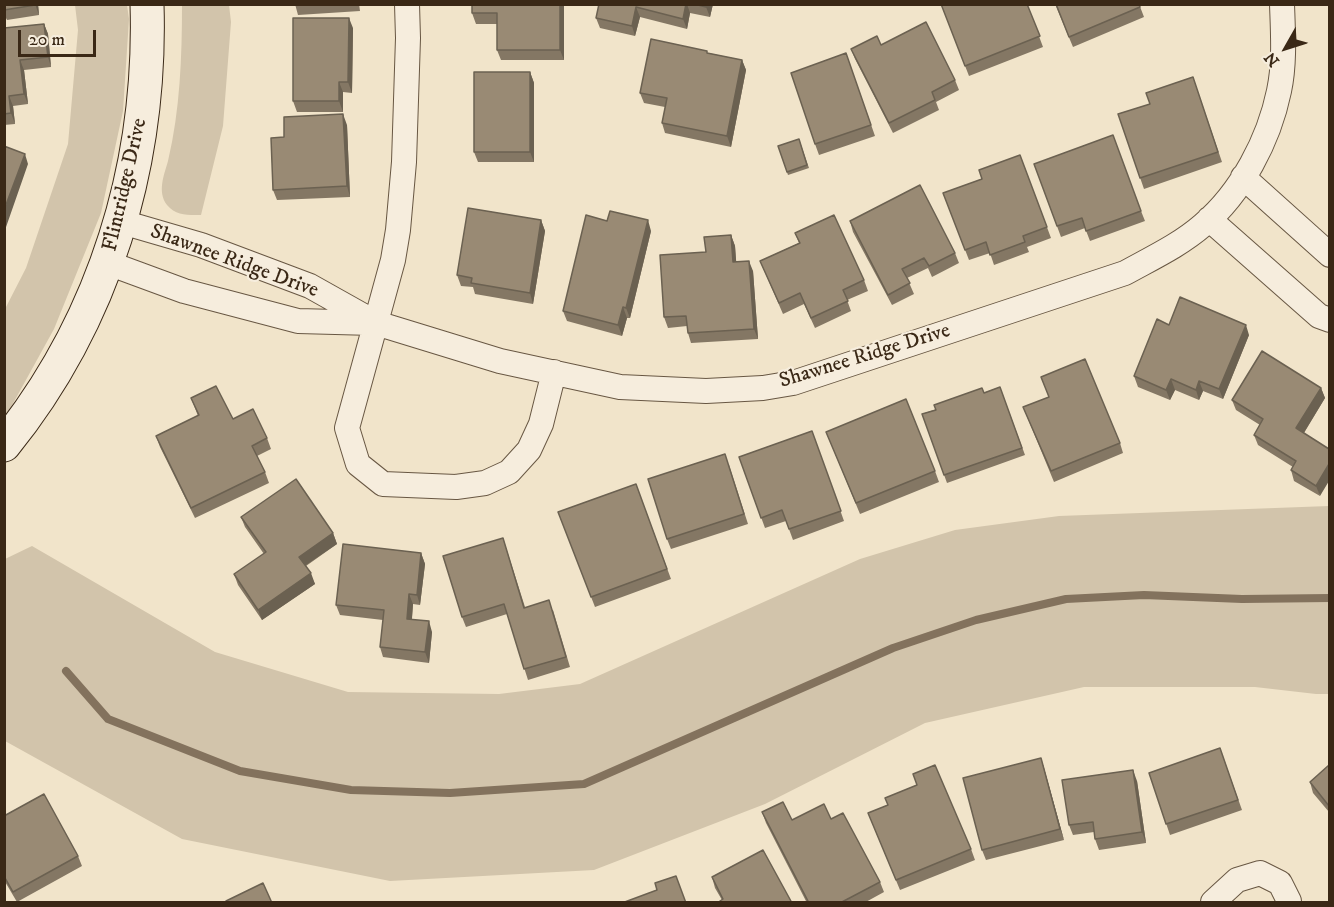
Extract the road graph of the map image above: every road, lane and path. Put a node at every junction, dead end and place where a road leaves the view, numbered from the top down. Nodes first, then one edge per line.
1 (147, 4) edge
2 (407, 4) edge
3 (1282, 4) edge
4 (1243, 177) junction
5 (1216, 212) junction
6 (122, 222) junction
7 (1329, 255) edge
8 (108, 263) junction
9 (1329, 321) edge
10 (376, 323) junction
11 (554, 372) junction
12 (4, 445) edge
13 (1284, 893) edge
14 (1213, 903) edge

1 - 6 street, Flintridge Drive
2 - 10 street
3 - 4 street, Shawnee Ridge Drive
4 - 5 street, Shawnee Ridge Drive
4 - 7 street
5 - 9 street
5 - 11 street, Shawnee Ridge Drive
6 - 8 street, Flintridge Drive
6 - 10 street, Shawnee Ridge Drive
8 - 10 street, Shawnee Ridge Drive
8 - 12 street, Flintridge Drive
10 - 11 street, Shawnee Ridge Drive
10 - 11 street
13 - 14 street

